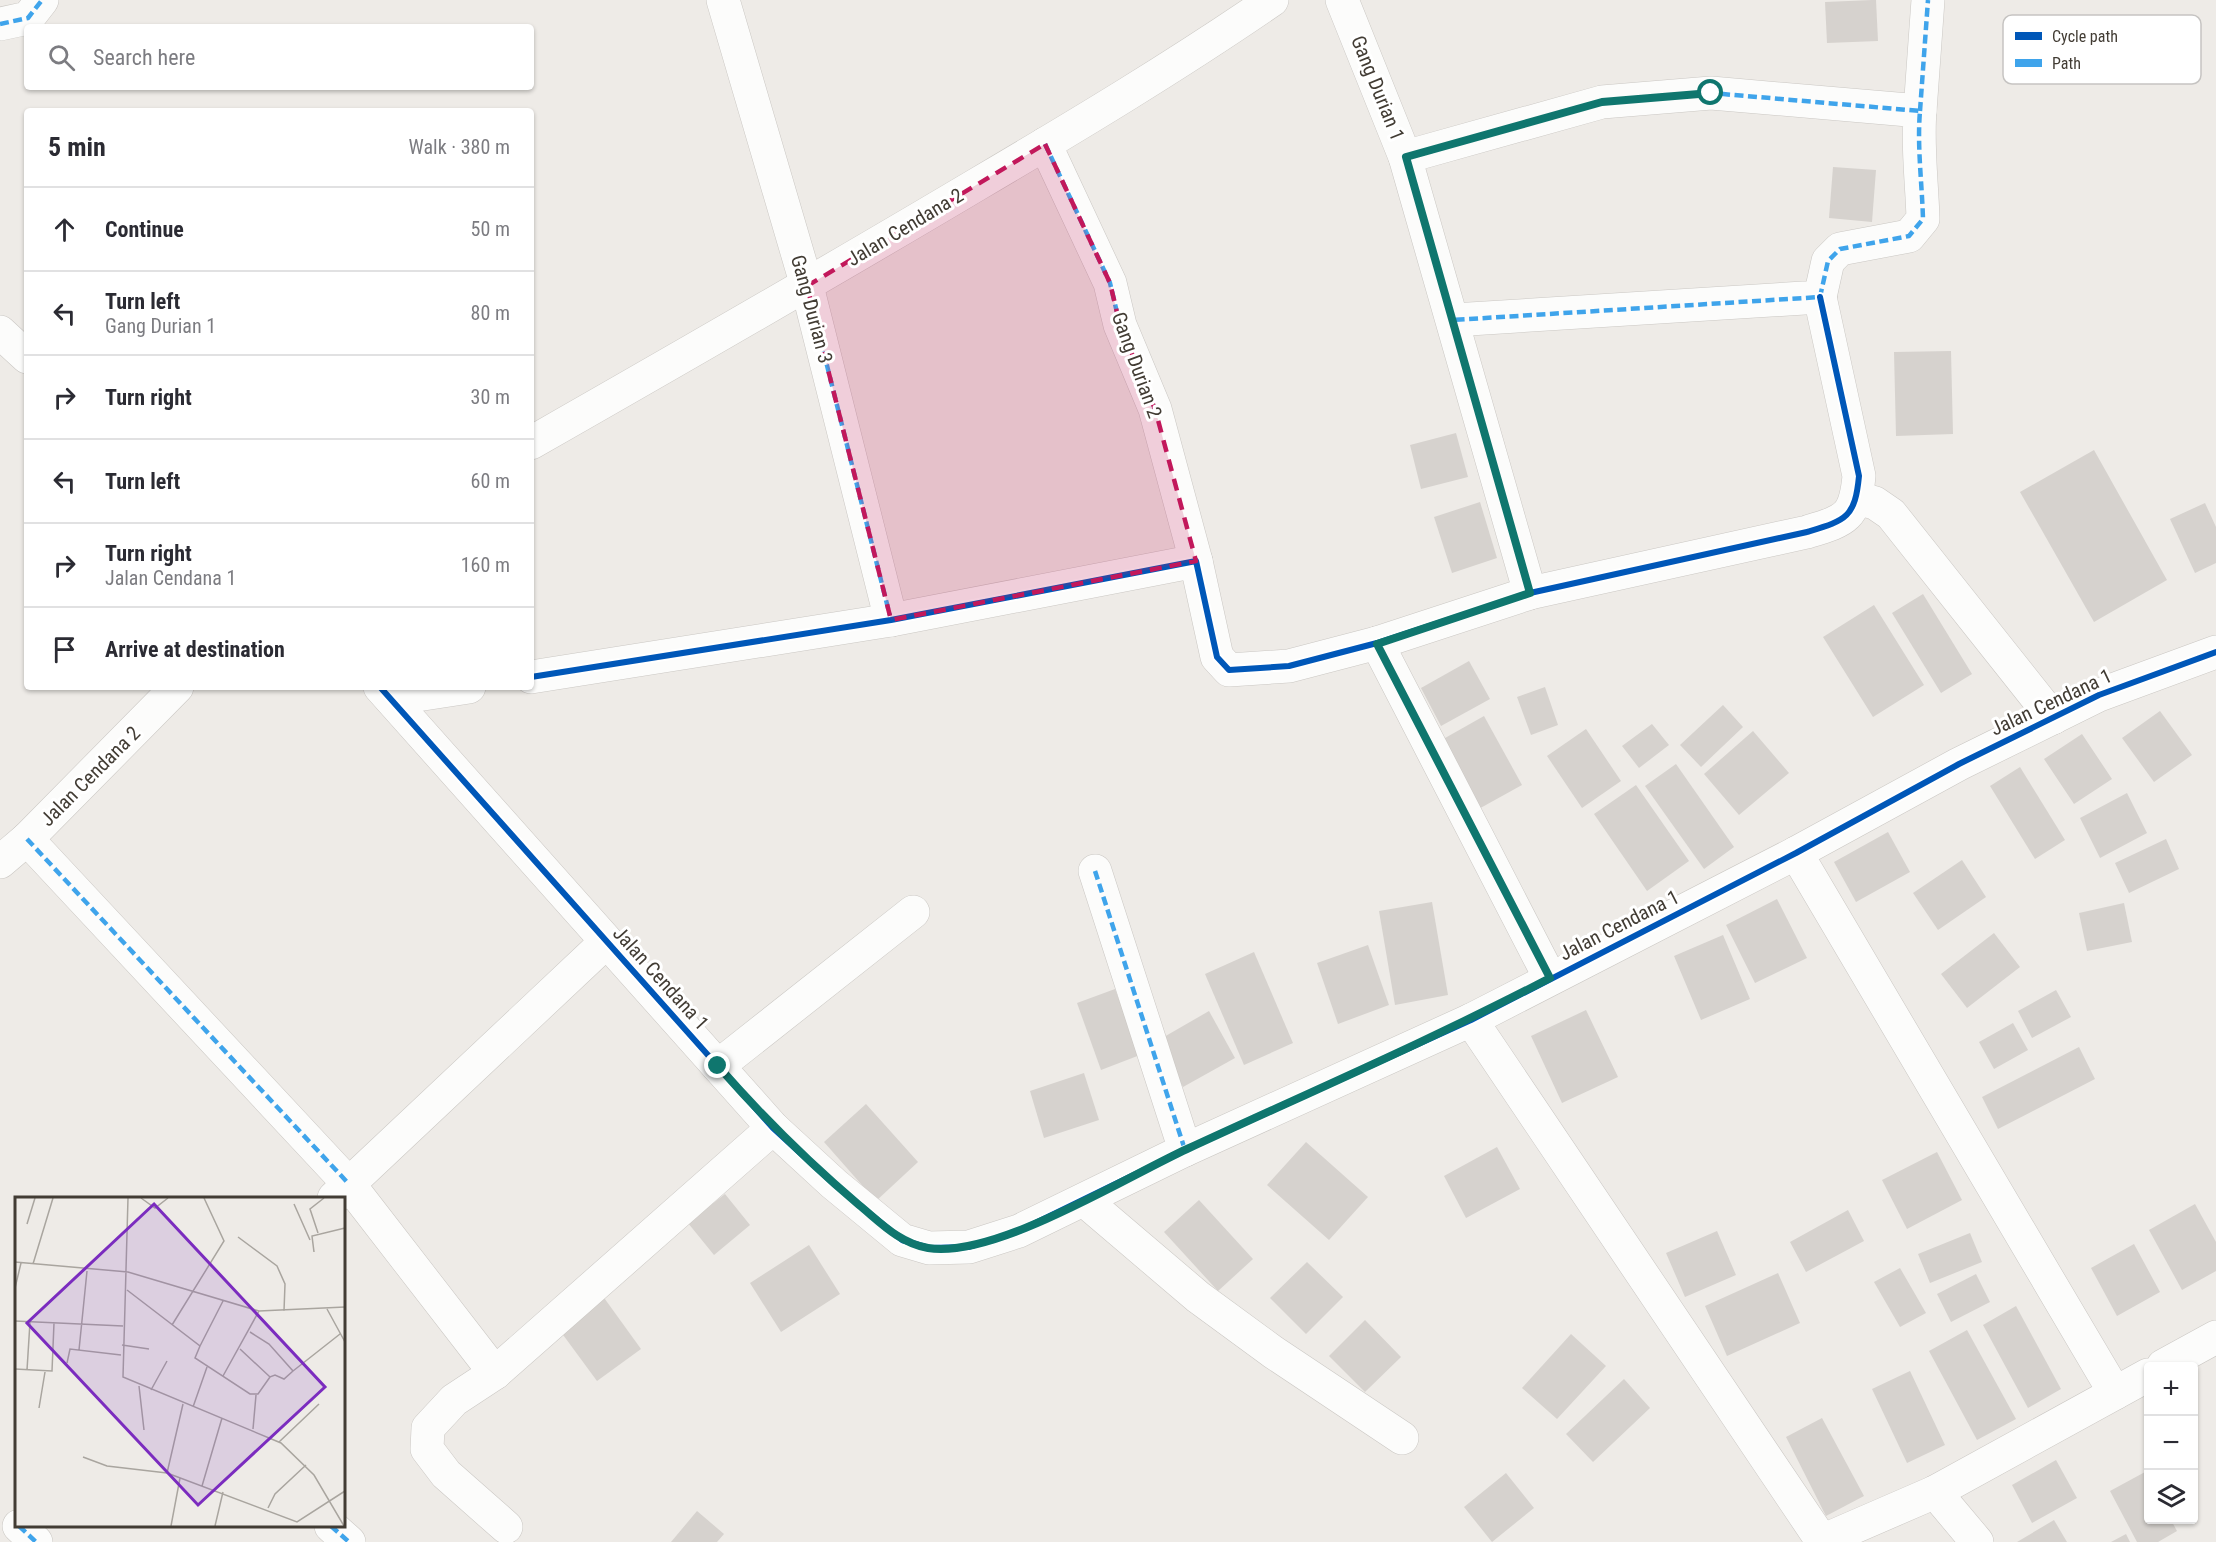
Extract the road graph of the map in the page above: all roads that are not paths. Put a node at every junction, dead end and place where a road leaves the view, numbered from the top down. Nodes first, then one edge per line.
1 (42, 0) edge
2 (723, 0) edge
3 (1272, 0) edge
4 (1342, 0) edge
5 (1928, 0) edge
6 (0, 24) edge
7 (1920, 111) junction
8 (1045, 144) junction
9 (1406, 157) junction
10 (807, 286) junction
11 (1820, 297) junction
12 (1453, 320) junction
13 (0, 332) edge
14 (24, 354) edge
15 (534, 440) edge
16 (1857, 498) junction
17 (1196, 561) junction
18 (1530, 593) junction
19 (891, 620) junction
20 (1377, 644) junction
21 (2216, 652) edge
22 (534, 677) edge
23 (174, 690) edge
24 (427, 690) edge
25 (386, 693) edge
26 (2053, 718) junction
27 (27, 839) junction
28 (1796, 853) junction
29 (0, 862) edge
30 (1095, 871) dead end
31 (913, 912) dead end
32 (606, 942) junction
33 (1550, 978) junction
34 (1471, 1020) junction
35 (718, 1066) junction
36 (773, 1128) junction
37 (1185, 1150) junction
38 (340, 1191) edge
39 (1084, 1200) junction
40 (2216, 1337) edge
41 (2170, 1362) edge
42 (495, 1373) junction
43 (2144, 1377) edge
44 (2115, 1393) junction
45 (1402, 1438) dead end
46 (1935, 1492) junction
47 (19, 1527) edge
48 (333, 1527) edge
49 (506, 1527) dead end
50 (1821, 1541) edge
51 (36, 1542) edge
52 (350, 1542) edge
53 (1977, 1542) edge

1 - 6 street
2 - 10 street, Gang Durian 3
3 - 8 street, Jalan Cendana 2
4 - 9 street, Gang Durian 1
5 - 7 street
7 - 9 street
7 - 11 street
8 - 10 street, Jalan Cendana 2
8 - 17 street, Gang Durian 2
9 - 12 street, Gang Durian 1
10 - 15 street, Jalan Cendana 2
10 - 19 street, Gang Durian 3
11 - 12 street
11 - 16 street
12 - 18 street, Gang Durian 1
13 - 14 street
16 - 18 street, Gang Durian 2
16 - 26 street
17 - 19 street
17 - 20 street, Gang Durian 2
18 - 20 street, Gang Durian 2
19 - 22 street
20 - 33 street
21 - 26 street, Jalan Cendana 1
23 - 27 street, Jalan Cendana 2
24 - 25 street
25 - 32 street, Jalan Cendana 1
26 - 28 street, Jalan Cendana 1
27 - 29 street, Jalan Cendana 2
27 - 38 street
28 - 33 street, Jalan Cendana 1
28 - 44 street
30 - 37 street
31 - 35 street
32 - 35 street, Jalan Cendana 1
32 - 38 street
33 - 34 street, Jalan Cendana 1
34 - 37 street, Jalan Cendana 1
34 - 50 street
35 - 36 street, Jalan Cendana 1
36 - 39 street, Jalan Cendana 1
36 - 42 street
37 - 39 street, Jalan Cendana 1
38 - 42 street
39 - 45 street
40 - 41 street
42 - 49 street
43 - 44 street
44 - 46 street
46 - 50 street
46 - 53 street
47 - 51 street
48 - 52 street

